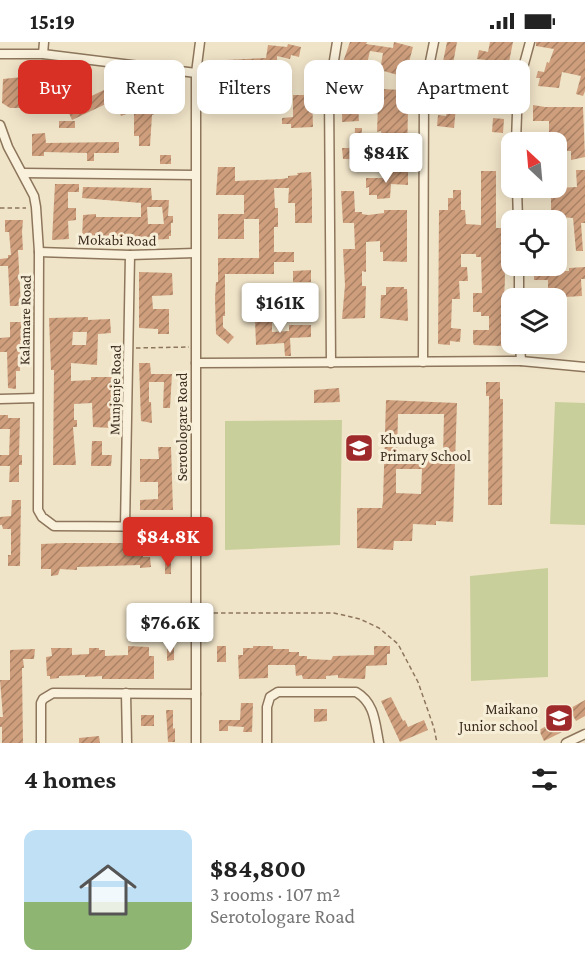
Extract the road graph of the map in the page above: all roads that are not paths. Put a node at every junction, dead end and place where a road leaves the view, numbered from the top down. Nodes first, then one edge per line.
1 (44, 42) edge
2 (200, 42) edge
3 (337, 42) edge
4 (434, 42) edge
5 (530, 42) edge
6 (0, 54) edge
7 (43, 54) junction
8 (196, 73) junction
9 (0, 125) edge
10 (516, 132) edge
11 (8, 147) junction
12 (0, 153) edge
13 (23, 173) junction
14 (195, 174) junction
15 (39, 252) junction
16 (195, 253) junction
17 (130, 255) junction
18 (521, 354) edge
19 (521, 361) junction
20 (423, 362) junction
21 (196, 363) junction
22 (330, 363) junction
23 (585, 367) edge
24 (37, 398) junction
25 (0, 399) edge
26 (125, 527) junction
27 (195, 527) junction
28 (126, 693) junction
29 (196, 694) junction
30 (585, 734) edge
31 (41, 743) edge
32 (127, 743) edge
33 (196, 743) edge
34 (267, 743) edge
35 (378, 743) edge
36 (566, 743) edge

1 - 7 street
2 - 8 street, Serotologare Road
3 - 22 street
4 - 20 street
5 - 10 street
6 - 7 street
7 - 8 street
8 - 14 street, Serotologare Road
9 - 11 street, Kalamare Road
11 - 12 street
11 - 13 street, Kalamare Road
13 - 14 street
13 - 15 street, Kalamare Road
14 - 16 street, Serotologare Road
15 - 17 street, Mokabi Road
15 - 24 street, Kalamare Road
16 - 17 street, Mokabi Road
16 - 21 street, Serotologare Road
17 - 26 street, Munjenje Road
18 - 19 street
19 - 20 street
19 - 23 street
20 - 22 street
21 - 22 street
21 - 27 street, Serotologare Road
24 - 25 street
24 - 26 street, Kalamare Road
26 - 27 street
27 - 29 street, Serotologare Road
28 - 29 street
28 - 31 street
28 - 32 street
29 - 33 street, Serotologare Road
30 - 36 street
34 - 35 street

